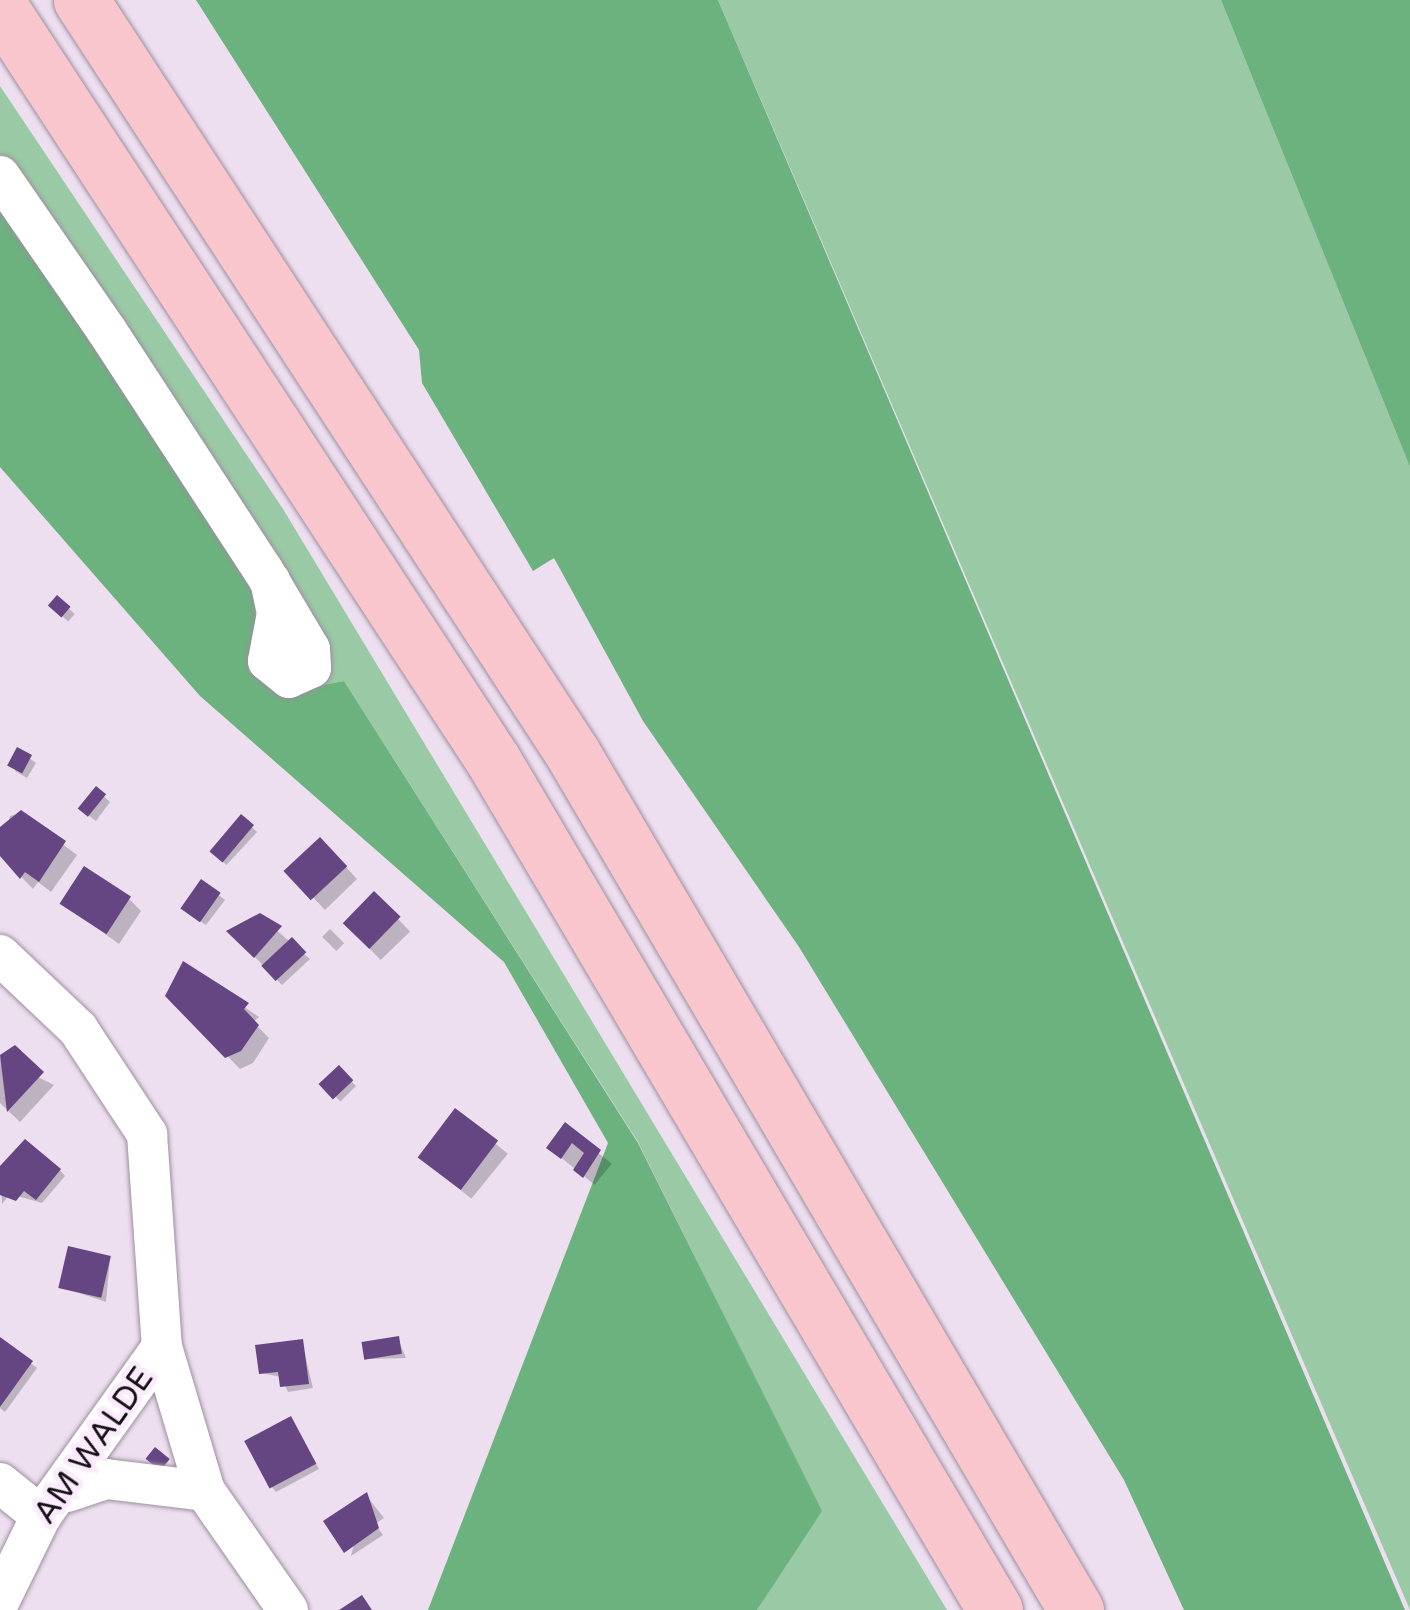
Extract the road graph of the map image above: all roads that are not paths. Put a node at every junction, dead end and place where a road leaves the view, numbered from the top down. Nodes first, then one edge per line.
1 (81, 0) edge
2 (0, 7) edge
3 (0, 176) edge
4 (270, 581) dead end
5 (0, 955) edge
6 (162, 1346) junction
7 (0, 1483) edge
8 (205, 1491) junction
9 (54, 1504) junction
10 (0, 1600) edge
11 (288, 1610) edge
12 (996, 1610) edge
13 (1076, 1610) edge

1 - 13 highway
2 - 12 highway
3 - 4 street
5 - 6 street
6 - 8 street
6 - 9 street, AM WALDE
7 - 9 street
8 - 9 street
8 - 11 street
9 - 10 street, AM WALDE

